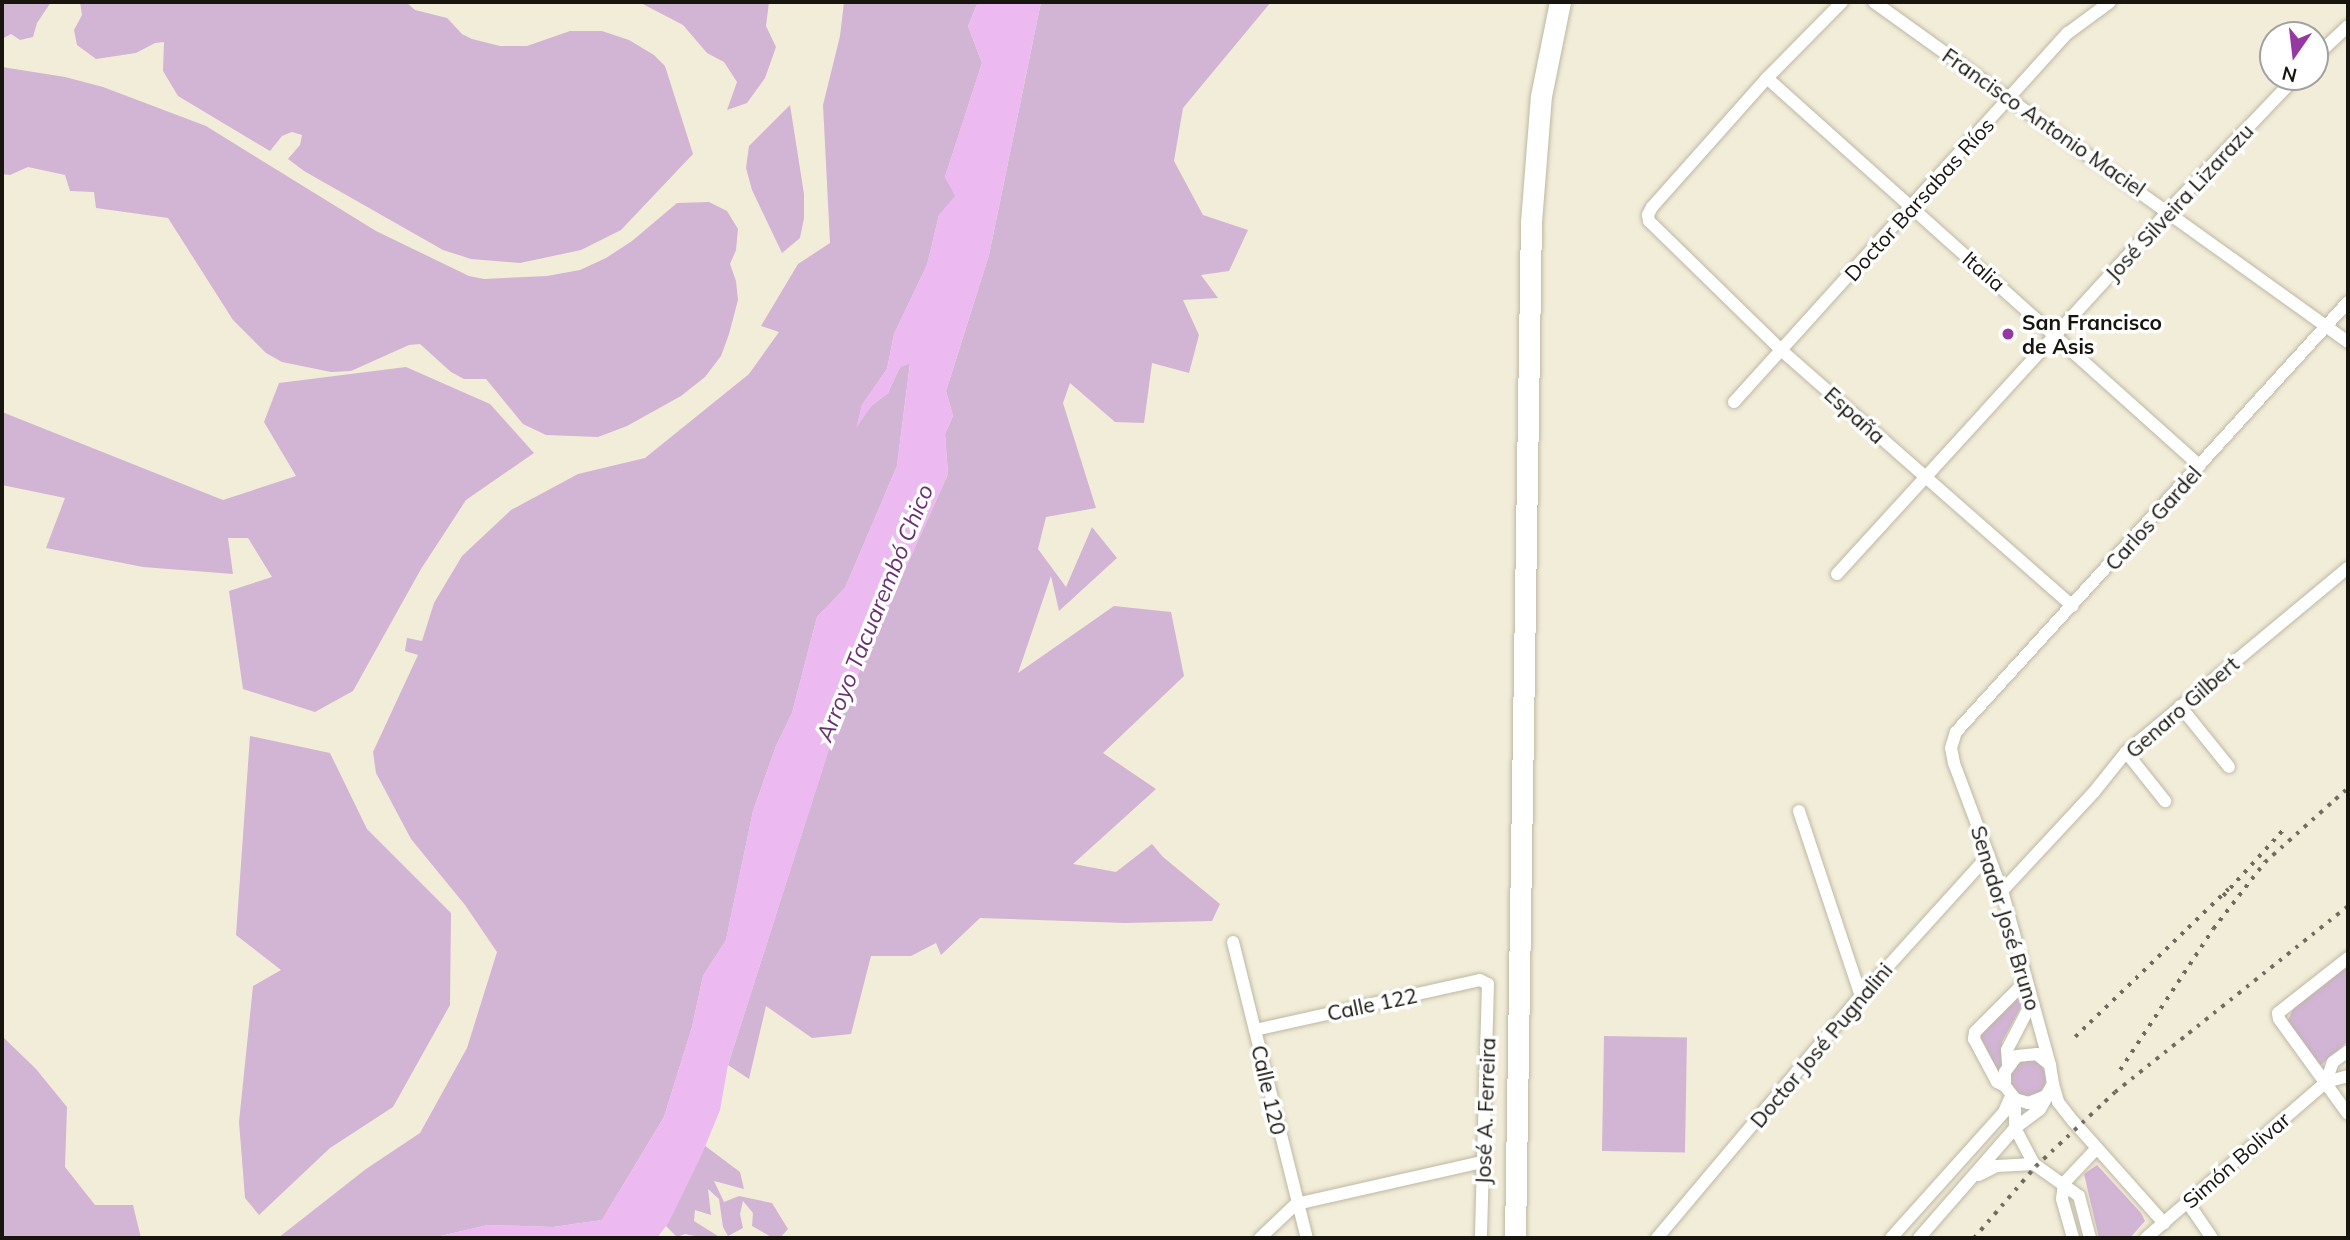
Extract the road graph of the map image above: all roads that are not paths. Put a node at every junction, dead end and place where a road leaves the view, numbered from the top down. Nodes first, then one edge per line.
1 (1560, 2) edge
2 (1842, 2) edge
3 (1874, 2) edge
4 (2110, 2) edge
5 (2348, 26) edge
6 (2329, 44) edge
7 (1767, 78) junction
8 (2283, 91) edge
9 (2010, 98) junction
10 (1912, 208) junction
11 (2169, 210) junction
12 (2348, 302) edge
13 (2327, 324) junction
14 (2058, 335) junction
15 (2348, 341) edge
16 (1781, 350) junction
17 (1734, 402) dead end
18 (2200, 466) junction
19 (1925, 478) junction
20 (2348, 568) edge
21 (1837, 574) dead end
22 (2072, 606) junction
23 (2180, 706) junction
24 (1956, 732) joint
25 (2126, 752) junction
26 (2229, 767) dead end
27 (2165, 801) dead end
28 (1799, 811) dead end
29 (1989, 855) junction
30 (2002, 891) junction
31 (1233, 942) dead end
32 (2348, 958) edge
33 (2026, 981) junction
34 (1488, 984) joint
35 (1861, 996) junction
36 (2032, 1002) junction
37 (1255, 1030) junction
38 (2348, 1051) edge
39 (2008, 1064) junction
40 (2050, 1065) junction
41 (2348, 1076) edge
42 (2326, 1082) junction
43 (2051, 1088) junction
44 (2010, 1094) junction
45 (2348, 1114) edge
46 (2015, 1128) junction
47 (2097, 1147) junction
48 (1483, 1162) junction
49 (2034, 1164) junction
50 (1975, 1176) junction
51 (2064, 1183) junction
52 (2188, 1203) junction
53 (1296, 1204) junction
54 (2164, 1223) junction
55 (1260, 1238) edge
56 (1307, 1238) edge
57 (1481, 1238) edge
58 (1515, 1238) edge
59 (1657, 1238) edge
60 (1891, 1238) edge
61 (1919, 1238) edge
62 (2073, 1238) edge
63 (2090, 1238) edge
64 (2146, 1238) edge
65 (2212, 1238) edge

1 - 58 highway
2 - 7 street
3 - 9 street, Francisco Antonio Maciel
4 - 9 street, Doctor Barsabas Ríos
5 - 6 street
7 - 10 street, Italia
7 - 16 street, España
8 - 11 street, José Silveira Lizarazu
9 - 10 street, Doctor Barsabas Ríos
9 - 11 street, Francisco Antonio Maciel
10 - 14 street, Italia
10 - 16 street, Doctor Barsabas Ríos
11 - 13 street, Francisco Antonio Maciel
11 - 14 street, José Silveira Lizarazu
12 - 13 street, Carlos Gardel
13 - 15 street, Francisco Antonio Maciel
13 - 18 street, Carlos Gardel
14 - 18 street, Italia
14 - 19 street, José Silveira Lizarazu
16 - 17 street, Doctor Barsabas Ríos
16 - 19 street, España
18 - 22 street, Carlos Gardel
19 - 21 street, José Silveira Lizarazu
19 - 22 street, España
20 - 23 street, Genaro Gilbert
22 - 24 street, Carlos Gardel
23 - 25 street, Genaro Gilbert
23 - 26 street
24 - 29 street, Senador José Bruno
25 - 27 street
25 - 30 street, Genaro Gilbert
28 - 35 street
29 - 30 street, Senador José Bruno
29 - 35 street, Doctor José Pugnalini
30 - 33 street, Senador José Bruno
31 - 37 street, Calle 120
32 - 42 street
33 - 36 street, Senador José Bruno
33 - 44 street
34 - 37 street, Calle 122
34 - 48 street, José A. Ferreira
35 - 59 street, Doctor José Pugnalini
36 - 39 street
36 - 40 street, Senador José Bruno
37 - 53 street, Calle 120
38 - 42 street, Simón Bolivar
39 - 40 street
39 - 44 street
40 - 43 street
41 - 42 street, Simón Bolivar
42 - 45 street
42 - 52 street, Simón Bolivar
43 - 44 street
43 - 46 street
43 - 47 street
44 - 46 street
44 - 60 street
46 - 49 street
46 - 50 street
47 - 51 street
47 - 54 street
48 - 53 street
48 - 57 street, José A. Ferreira
49 - 50 street
49 - 51 street
50 - 61 street
51 - 62 street
51 - 63 street
52 - 54 street, Simón Bolivar
52 - 65 street
53 - 55 street
53 - 56 street, Calle 120
54 - 64 street, Simón Bolivar

